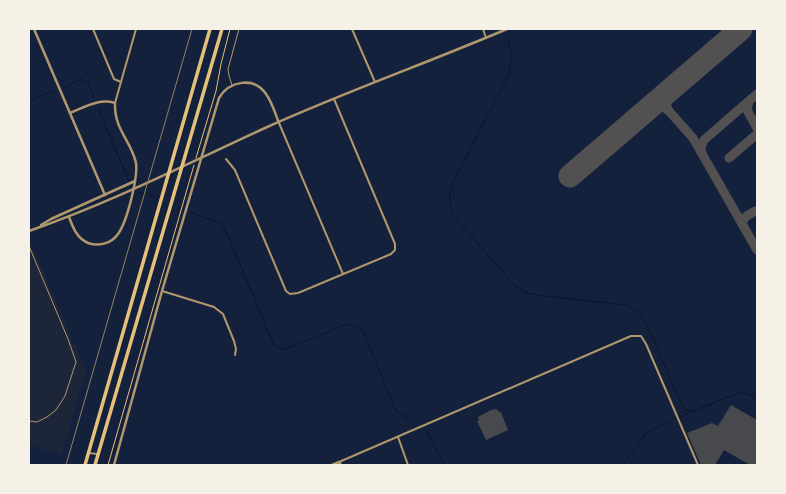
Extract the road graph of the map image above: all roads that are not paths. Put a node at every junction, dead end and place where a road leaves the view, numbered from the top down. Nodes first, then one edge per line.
1 (34, 29) edge
2 (92, 29) edge
3 (136, 29) edge
4 (210, 29) edge
5 (222, 29) edge
6 (239, 29) edge
7 (352, 29) edge
8 (483, 29) edge
9 (507, 29) edge
10 (486, 38) junction
11 (121, 82) junction
12 (375, 82) junction
13 (232, 85) junction
14 (334, 99) junction
15 (115, 103) junction
16 (70, 113) junction
17 (279, 122) junction
18 (226, 158) dead end
19 (136, 181) junction
20 (105, 195) junction
21 (69, 217) junction
22 (38, 228) junction
23 (29, 231) edge
24 (29, 246) edge
25 (343, 274) junction
26 (162, 291) junction
27 (235, 355) dead end
28 (29, 421) edge
29 (398, 437) junction
30 (89, 453) junction
31 (98, 455) junction
32 (340, 463) edge
33 (85, 465) edge
34 (95, 465) edge
35 (114, 465) edge
36 (332, 465) edge
37 (408, 465) edge
38 (698, 465) edge

1 - 16 street
2 - 11 street
3 - 11 street
4 - 30 highway
5 - 31 highway
6 - 13 lane
7 - 12 street
8 - 10 street
9 - 10 street
10 - 12 street
11 - 15 street
12 - 14 street
13 - 17 street
13 - 26 street
14 - 17 street
14 - 25 street
15 - 16 street
15 - 19 street
16 - 20 street
17 - 21 street
17 - 25 street
18 - 25 street
19 - 20 street
19 - 21 street
20 - 22 street
21 - 22 street
22 - 23 street
24 - 28 lane
26 - 27 street
26 - 35 street
29 - 32 street
29 - 37 street
29 - 38 street
30 - 31 street
30 - 33 highway
31 - 34 highway
32 - 36 street

